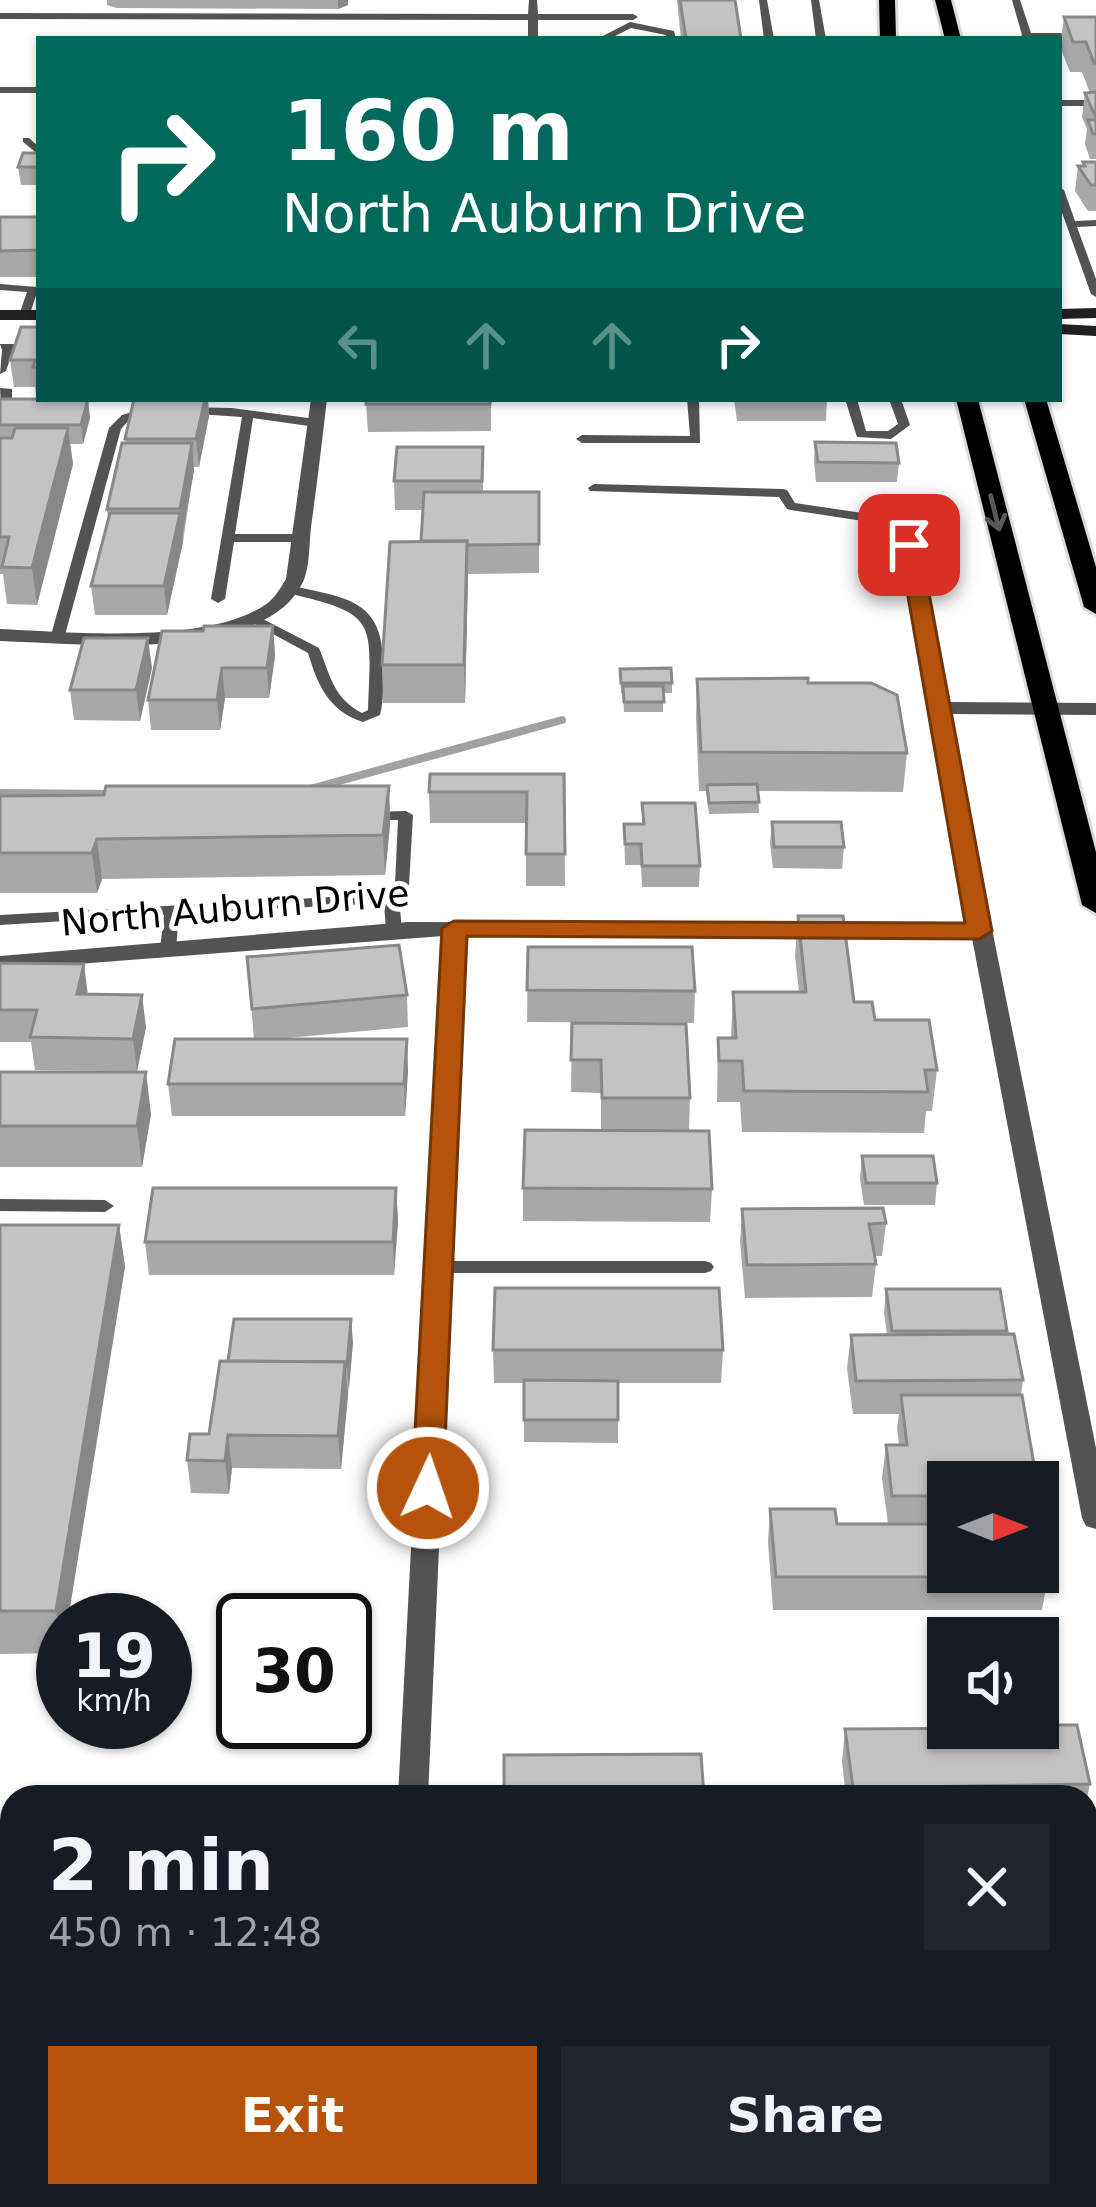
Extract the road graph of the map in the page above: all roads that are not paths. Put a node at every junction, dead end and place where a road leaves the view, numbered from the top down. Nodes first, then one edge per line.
1 (533, 0) edge
2 (632, 0) edge
3 (763, 0) edge
4 (815, 0) edge
5 (887, 0) edge
6 (944, 0) edge
7 (1016, 0) edge
8 (0, 16) edge
9 (533, 16) junction
10 (586, 16) junction
11 (631, 21) junction
12 (532, 36) edge
13 (586, 36) edge
14 (607, 36) edge
15 (671, 36) edge
16 (769, 36) edge
17 (821, 36) edge
18 (888, 36) edge
19 (952, 36) edge
20 (1025, 36) edge
21 (1096, 36) edge
22 (1062, 37) edge
23 (0, 90) edge
24 (36, 90) edge
25 (1062, 103) edge
26 (1096, 103) edge
27 (1062, 114) edge
28 (1096, 114) edge
29 (26, 140) dead end
30 (36, 149) edge
31 (1078, 182) edge
32 (1062, 185) edge
33 (1062, 196) edge
34 (1096, 223) edge
35 (1071, 224) junction
36 (0, 286) edge
37 (1096, 294) edge
38 (1096, 313) edge
39 (1062, 314) edge
40 (0, 315) edge
41 (32, 315) edge
42 (1062, 329) edge
43 (1096, 331) edge
44 (4, 347) edge
45 (36, 347) edge
46 (0, 371) edge
47 (0, 391) edge
48 (319, 402) edge
49 (693, 402) edge
50 (852, 402) edge
51 (896, 402) edge
52 (968, 402) edge
53 (1036, 402) edge
54 (27, 404) edge
55 (248, 414) junction
56 (316, 423) junction
57 (582, 440) dead end
58 (594, 488) dead end
59 (876, 519) joint
60 (228, 538) junction
61 (301, 538) junction
62 (292, 590) junction
63 (218, 599) dead end
64 (1096, 607) edge
65 (254, 620) junction
66 (0, 635) edge
67 (58, 635) junction
68 (938, 708) junction
69 (1043, 708) junction
70 (1096, 709) edge
71 (346, 816) edge
72 (391, 898) junction
73 (1096, 905) edge
74 (172, 908) junction
75 (0, 920) edge
76 (454, 928) junction
77 (394, 931) junction
78 (979, 931) junction
79 (168, 950) junction
80 (0, 963) edge
81 (0, 1205) edge
82 (105, 1205) dead end
83 (438, 1268) junction
84 (705, 1268) dead end
85 (1096, 1518) edge
86 (414, 1785) edge

1 - 9 lane
2 - 11 lane
3 - 16 lane
4 - 17 lane
5 - 18 main road
6 - 19 main road
7 - 20 lane
8 - 9 lane
9 - 10 lane
9 - 12 lane
10 - 11 lane
10 - 13 lane
11 - 14 lane
11 - 15 lane
21 - 22 lane
23 - 24 lane
25 - 26 lane
27 - 28 lane
29 - 30 lane
31 - 32 lane
33 - 35 lane
34 - 35 lane
35 - 37 lane
36 - 41 lane
38 - 39 main road
40 - 41 main road
42 - 43 main road
44 - 45 lane
44 - 46 lane
47 - 54 lane
48 - 56 street
49 - 57 lane
50 - 51 lane
52 -> 69 main road
53 - 64 main road
55 - 56 lane
55 - 60 lane
55 - 67 lane
56 - 61 street
58 - 59 lane
59 - 68 street
60 - 61 lane
60 - 63 lane
61 - 62 street
62 - 65 street
62 - 65 lane
65 - 67 street
66 - 67 street
68 - 69 street
68 - 78 street
69 - 70 street
69 - 73 main road
71 - 72 lane
72 - 74 lane
72 - 77 lane
74 - 75 lane
74 - 79 lane
76 - 77 street, North Auburn Drive
76 - 78 street, North Auburn Drive
76 - 83 street
77 - 79 street, North Auburn Drive
78 - 85 street
79 - 80 street, North Auburn Drive
81 - 82 lane
83 - 84 lane
83 - 86 street

